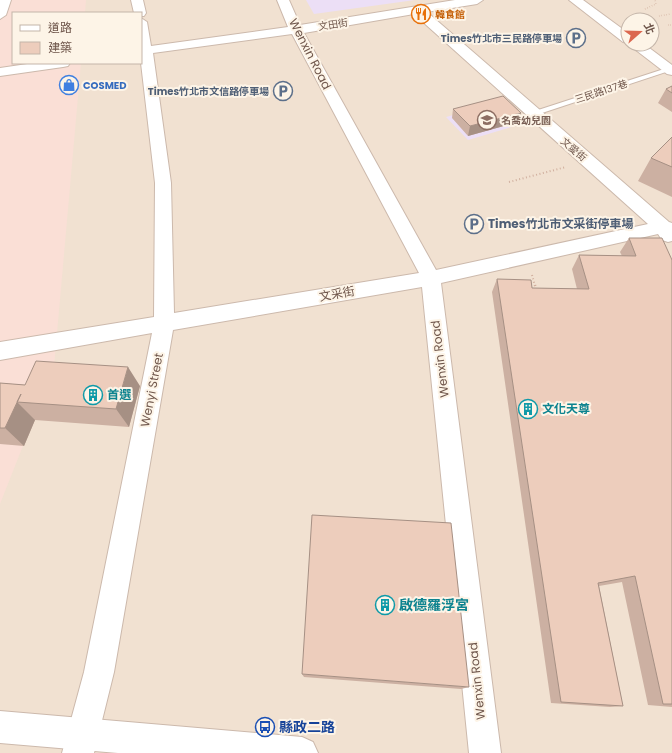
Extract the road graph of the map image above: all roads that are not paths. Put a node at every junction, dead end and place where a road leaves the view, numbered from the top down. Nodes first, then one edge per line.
1 (5, 0) edge
2 (137, 0) edge
3 (283, 0) edge
4 (477, 0) edge
5 (575, 0) edge
6 (417, 10) junction
7 (140, 12) edge
8 (0, 15) edge
9 (296, 30) junction
10 (620, 33) edge
11 (142, 36) edge
12 (143, 51) edge
13 (647, 52) edge
14 (56, 64) edge
15 (671, 69) edge
16 (0, 72) edge
17 (533, 113) junction
18 (669, 233) edge
19 (431, 278) junction
20 (164, 323) junction
21 (0, 351) edge
22 (0, 728) edge
23 (81, 744) edge
24 (302, 753) edge
25 (485, 753) edge

1 - 8 street
2 - 7 street
3 - 9 street, Wenxin Road
4 - 6 street, 文田街
5 - 10 street
6 - 9 street, 文田街
6 - 17 street, 文愛街
9 - 12 street, 文田街
9 - 19 street, Wenxin Road
11 - 12 street, Wenyi Street
12 - 20 street, Wenyi Street
13 - 15 street
14 - 16 street
15 - 17 lane, 三民路137巷
17 - 18 street, 文愛街
18 - 19 street, 文采街
19 - 20 street, 文采街
19 - 25 street, Wenxin Road
20 - 21 street, 文采街
20 - 23 street, Wenyi Street
22 - 23 street
23 - 24 street

